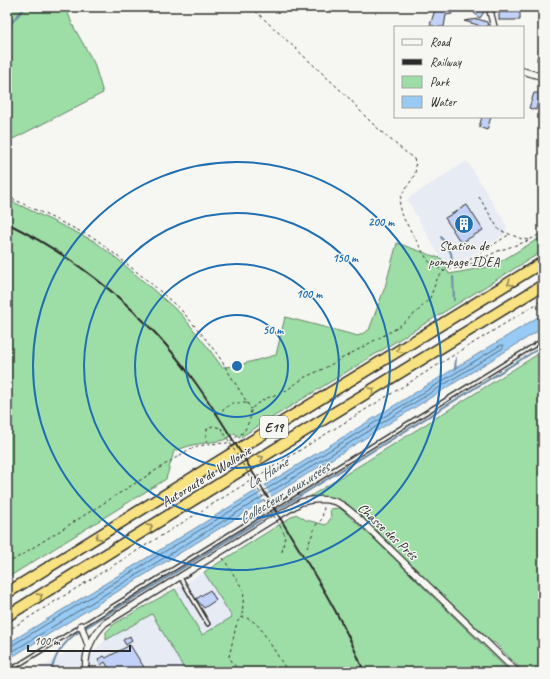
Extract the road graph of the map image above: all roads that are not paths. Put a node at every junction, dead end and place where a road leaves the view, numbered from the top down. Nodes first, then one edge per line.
1 (489, 7) edge
2 (494, 26) edge
3 (524, 71) edge
4 (543, 77) edge
5 (543, 262) edge
6 (543, 285) edge
7 (543, 340) edge
8 (179, 577) junction
9 (7, 593) edge
10 (7, 616) edge
11 (208, 624) dead end
12 (81, 625) junction
13 (88, 650) junction
14 (7, 672) edge
15 (86, 672) edge
16 (517, 672) edge

1 - 2 street
3 - 4 street
5 -> 9 highway, Autoroute de Wallonie / E19
10 -> 6 highway, Autoroute de Wallonie / E19
7 - 12 lane
8 - 11 lane
8 - 13 street, Chasse des Prés
8 - 16 street, Chasse des Prés
12 - 13 street
12 - 14 lane
13 - 15 street

